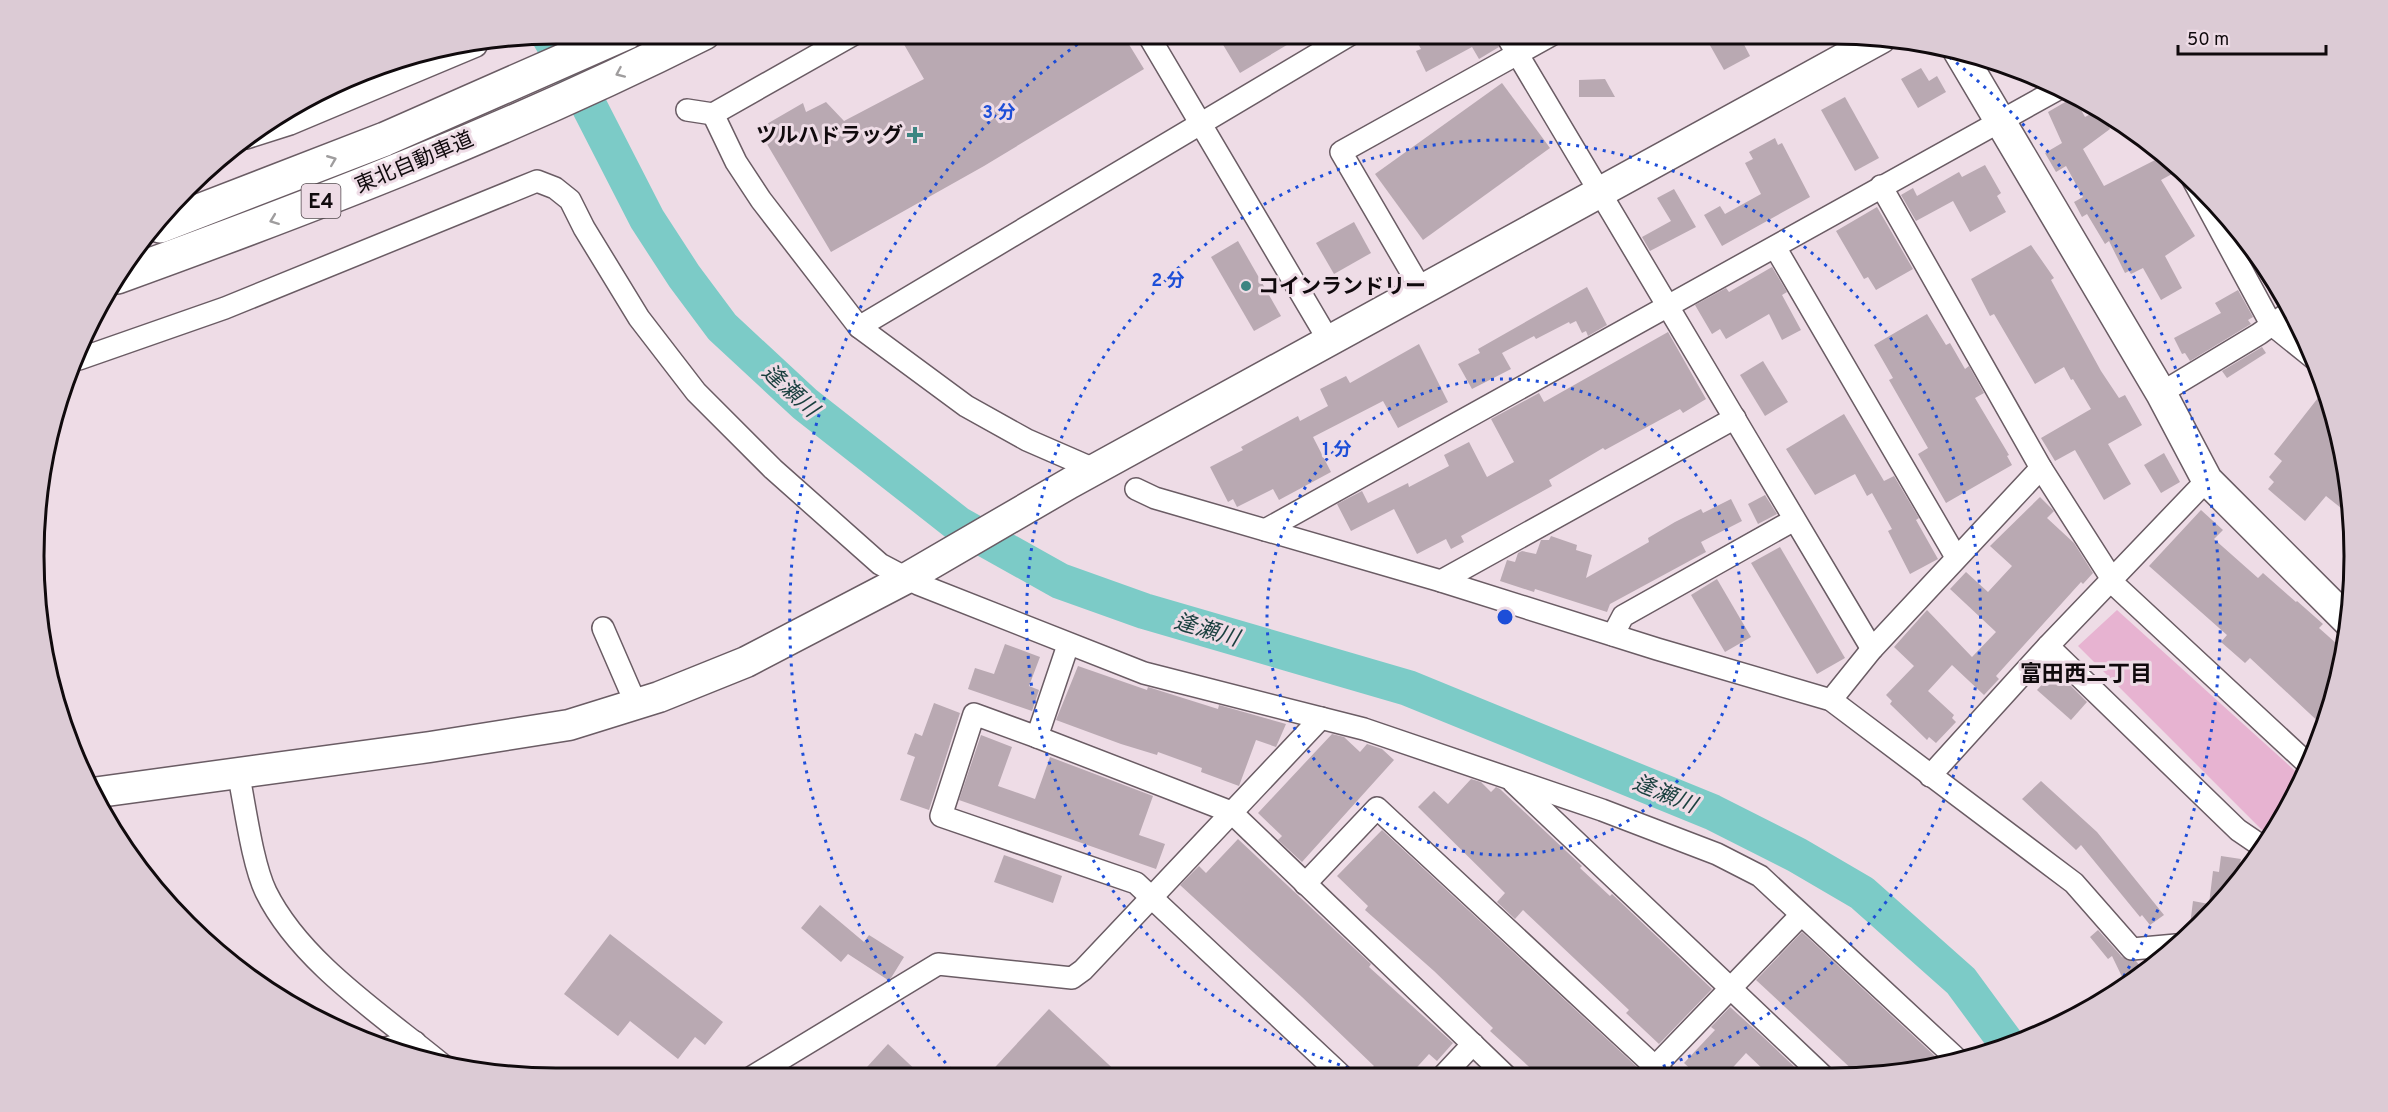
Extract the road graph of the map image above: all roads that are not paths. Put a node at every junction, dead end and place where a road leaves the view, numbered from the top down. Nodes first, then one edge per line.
1 (601, 44) edge
2 (683, 44) edge
3 (837, 44) edge
4 (1154, 44) edge
5 (1334, 44) edge
6 (1512, 44) edge
7 (1536, 44) edge
8 (1868, 45) edge
9 (464, 52) edge
10 (1518, 54) junction
11 (1965, 61) edge
12 (2051, 93) edge
13 (687, 110) dead end
14 (713, 114) junction
15 (2001, 120) junction
16 (1201, 123) junction
17 (271, 130) edge
18 (1881, 186) junction
19 (1598, 192) junction
20 (2209, 210) edge
21 (166, 224) edge
22 (1775, 247) junction
23 (129, 273) edge
24 (1422, 289) junction
25 (1666, 305) junction
26 (2284, 315) edge
27 (2271, 324) junction
28 (859, 327) junction
29 (1329, 341) junction
30 (2300, 347) edge
31 (84, 357) edge
32 (2161, 393) junction
33 (1735, 418) junction
34 (2041, 468) junction
35 (1096, 470) junction
36 (2207, 480) junction
37 (1136, 489) dead end
38 (1794, 520) junction
39 (1265, 530) junction
40 (1956, 557) junction
41 (910, 574) junction
42 (2112, 579) junction
43 (1442, 581) junction
44 (2341, 614) edge
45 (603, 628) dead end
46 (1613, 635) junction
47 (1068, 645) junction
48 (2048, 646) junction
49 (1872, 649) junction
50 (1831, 700) junction
51 (636, 704) junction
52 (1321, 718) junction
53 (1037, 738) junction
54 (2302, 759) edge
55 (238, 772) junction
56 (1930, 776) junction
57 (1508, 778) junction
58 (101, 792) edge
59 (1231, 812) junction
60 (2257, 842) edge
61 (1305, 884) junction
62 (1153, 897) junction
63 (1801, 915) junction
64 (2164, 946) edge
65 (1730, 988) junction
66 (415, 1042) junction
67 (1473, 1044) junction
68 (402, 1045) edge
69 (427, 1052) edge
70 (1952, 1054) edge
71 (766, 1068) edge
72 (1334, 1068) edge
73 (1450, 1068) edge
74 (1498, 1068) edge
75 (1650, 1068) edge
76 (1659, 1068) edge
77 (1815, 1068) edge

21 -> 1 highway, 東北自動車道 / E4
2 -> 23 highway, 東北自動車道 / E4
3 - 14 street
4 - 16 street
5 - 16 street
6 - 10 street
7 - 10 street
8 - 19 street
9 - 17 street
10 - 19 street
10 - 24 street
11 - 15 street
12 - 15 street
13 - 14 street
14 - 28 street
15 - 18 street
15 - 32 street
16 - 28 street
16 - 29 street
18 - 22 street
18 - 34 street
19 - 24 street
19 - 25 street
20 - 27 street
22 - 25 street
22 - 40 street
24 - 29 street
25 - 33 street
25 - 39 street
26 - 27 street
27 - 30 street
27 - 32 street
28 - 35 street
29 - 35 street
31 - 41 street
32 - 36 street
33 - 38 street
33 - 43 street
34 - 40 street
34 - 42 street
35 - 41 street
36 - 42 street
36 - 44 street
37 - 39 street
38 - 46 street
38 - 49 street
39 - 43 street
40 - 49 street
41 - 47 street
41 - 51 street
42 - 48 street
42 - 54 street
43 - 46 street
45 - 51 street
46 - 50 street
47 - 52 street
47 - 53 street
48 - 56 street
48 - 60 street
49 - 50 street
50 - 56 street
51 - 55 street
52 - 57 street
52 - 59 street
53 - 59 street
53 - 62 street
55 - 58 street
55 - 66 street
56 - 64 street
57 - 63 street
57 - 65 street
59 - 61 street
59 - 62 street
61 - 67 street
61 - 75 street
62 - 71 street
62 - 72 street
63 - 65 street
63 - 70 street
65 - 76 street
65 - 77 street
66 - 68 street
66 - 69 street
67 - 73 street
67 - 74 street

